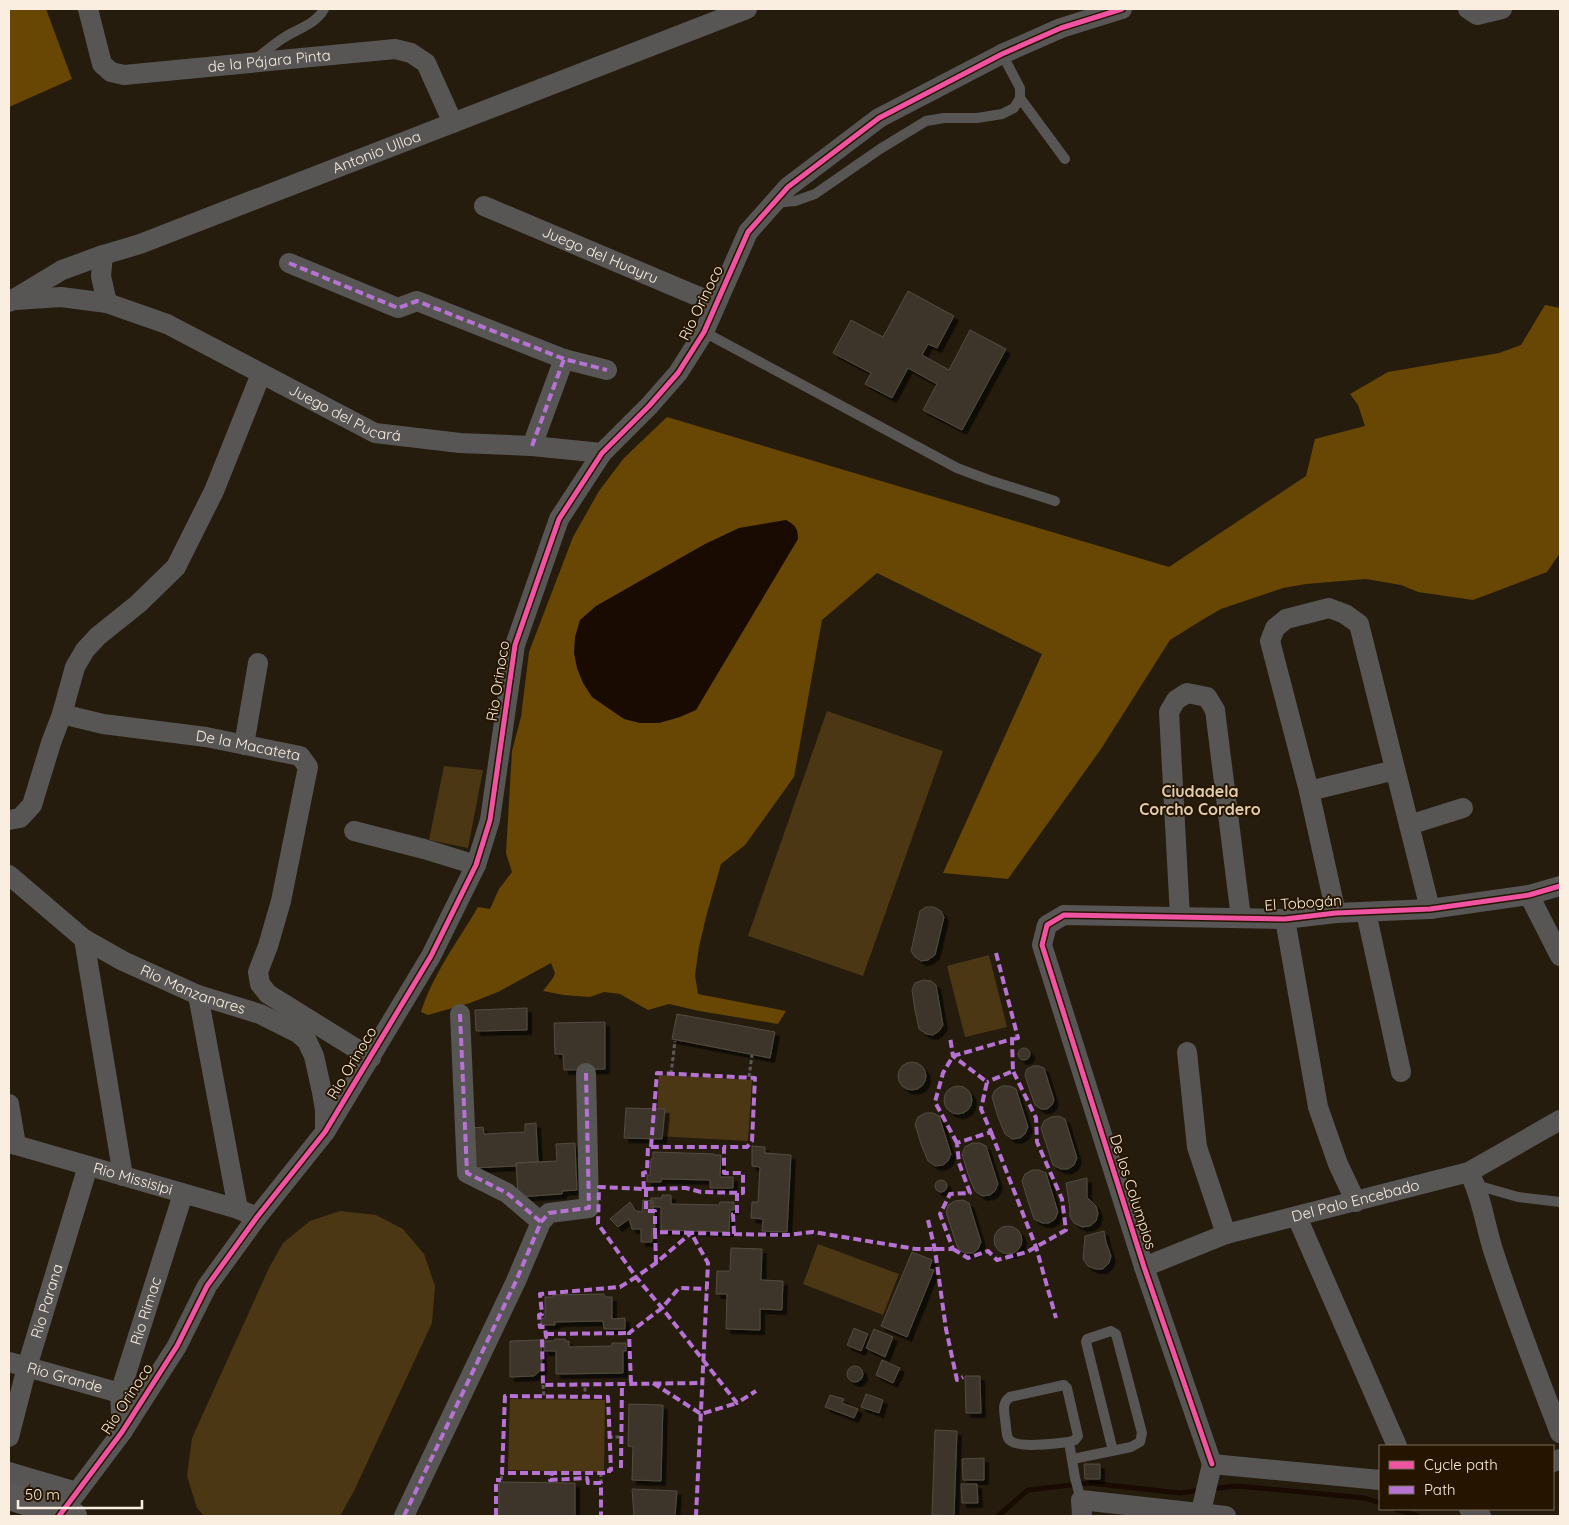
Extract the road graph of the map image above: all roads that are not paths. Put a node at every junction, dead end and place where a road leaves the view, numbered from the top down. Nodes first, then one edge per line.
1 (88, 9) edge
2 (324, 9) edge
3 (747, 9) edge
4 (1122, 9) edge
5 (1468, 9) edge
6 (1502, 9) edge
7 (1002, 54) junction
8 (251, 63) junction
9 (1020, 98) junction
10 (453, 122) junction
11 (1065, 160) dead end
12 (773, 204) junction
13 (484, 206) dead end
14 (103, 255) junction
15 (289, 263) dead end
16 (11, 301) edge
17 (106, 303) junction
18 (716, 304) junction
19 (704, 332) junction
20 (564, 359) junction
21 (607, 370) dead end
22 (260, 374) junction
23 (532, 446) junction
24 (602, 453) junction
25 (1055, 501) dead end
26 (258, 663) dead end
27 (62, 714) junction
28 (244, 745) junction
29 (1395, 770) junction
30 (1309, 791) junction
31 (1463, 808) dead end
32 (9, 820) edge
33 (1409, 825) junction
34 (354, 831) dead end
35 (476, 865) junction
36 (9, 875) edge
37 (1560, 886) edge
38 (1528, 895) junction
39 (1430, 909) junction
40 (1366, 912) junction
41 (1336, 913) junction
42 (1180, 917) junction
43 (1241, 918) junction
44 (1285, 919) junction
45 (1047, 925) joint
46 (84, 939) junction
47 (1560, 956) edge
48 (258, 972) joint
49 (198, 995) junction
50 (460, 1014) dead end
51 (1187, 1052) dead end
52 (371, 1058) junction
53 (1401, 1072) dead end
54 (586, 1073) dead end
55 (9, 1104) edge
56 (1560, 1120) edge
57 (324, 1132) junction
58 (12, 1144) edge
59 (88, 1166) junction
60 (123, 1176) junction
61 (1472, 1179) junction
62 (183, 1194) junction
63 (1356, 1202) junction
64 (1560, 1202) edge
65 (248, 1213) junction
66 (1297, 1217) junction
67 (541, 1222) junction
68 (1226, 1234) junction
69 (1144, 1267) junction
70 (18, 1365) edge
71 (120, 1393) junction
72 (122, 1432) junction
73 (1560, 1433) edge
74 (9, 1437) edge
75 (1070, 1442) junction
76 (1397, 1445) edge
77 (1113, 1451) junction
78 (1073, 1459) junction
79 (1211, 1470) junction
80 (9, 1472) edge
81 (1379, 1480) edge
82 (9, 1496) edge
83 (1080, 1503) edge
84 (68, 1509) edge
85 (1201, 1511) edge
86 (404, 1516) edge
87 (1226, 1516) edge

1 - 8 street, de la Pájara Pinta
2 - 8 lane
3 - 10 street, Antonio Ulloa
4 - 7 street, Rio Orinoco
5 - 6 street
7 - 9 lane
7 - 12 street, Rio Orinoco
8 - 10 street, de la Pájara Pinta
9 - 11 lane
9 - 12 lane
10 - 14 street, Antonio Ulloa
12 - 18 street, Rio Orinoco
13 - 18 street, Juego del Huayru
14 - 16 street, Antonio Ulloa
14 - 17 street
15 - 20 street
16 - 17 street, Juego del Pucará
17 - 22 street, Juego del Pucará
18 - 19 street, Rio Orinoco
19 - 24 street, Rio Orinoco
19 - 25 lane
20 - 21 street
20 - 23 street
22 - 23 street, Juego del Pucará
22 - 27 street
23 - 24 street, Juego del Pucará
24 - 35 street, Rio Orinoco
26 - 28 street
27 - 28 street, De la Macateta
27 - 32 street
28 - 48 street, De la Macateta
29 - 30 street
29 - 30 street
29 - 33 street
30 - 41 street
31 - 33 street
33 - 39 street
34 - 35 street
35 - 52 street, Rio Orinoco
36 - 46 street, Rio Manzanares
37 - 38 street, El Tobogán
38 - 39 street, El Tobogán
38 - 47 street
39 - 40 street, El Tobogán
40 - 41 street, El Tobogán
40 - 53 street
41 - 44 street, El Tobogán
42 - 43 street, El Tobogán
42 - 43 street
42 - 45 street, El Tobogán
43 - 44 street, El Tobogán
44 - 63 street
45 - 69 street, De los Columpios
46 - 49 street, Rio Manzanares
46 - 60 street
48 - 52 street, Rio Manzanares
49 - 57 street, Rio Manzanares
49 - 65 street
50 - 67 street
51 - 68 street
52 - 57 street, Rio Orinoco
54 - 67 street
55 - 58 street
56 - 61 street, Del Palo Encebado
57 - 65 street, Rio Orinoco
58 - 59 street, Rio Missisipi
59 - 60 street, Rio Missisipi
59 - 70 street, Rio Parana
60 - 62 street, Rio Missisipi
61 - 63 street, Del Palo Encebado
61 - 64 lane
61 - 73 street
62 - 65 street, Rio Missisipi
62 - 71 street, Rio Rimac
63 - 66 street, Del Palo Encebado
65 - 72 street, Rio Orinoco
66 - 68 street, Del Palo Encebado
66 - 76 street
67 - 86 street
68 - 69 street, Del Palo Encebado
69 - 79 street, De los Columpios
70 - 71 street, Rio Grande
70 - 74 street, Rio Parana
71 - 72 street, Rio Rimac
72 - 84 street, Rio Orinoco
75 - 75 lane
75 - 78 lane
77 - 77 lane
77 - 78 lane
78 - 83 lane
79 - 81 street
79 - 85 street
80 - 84 street
82 - 84 street
83 - 85 street
85 - 87 street

